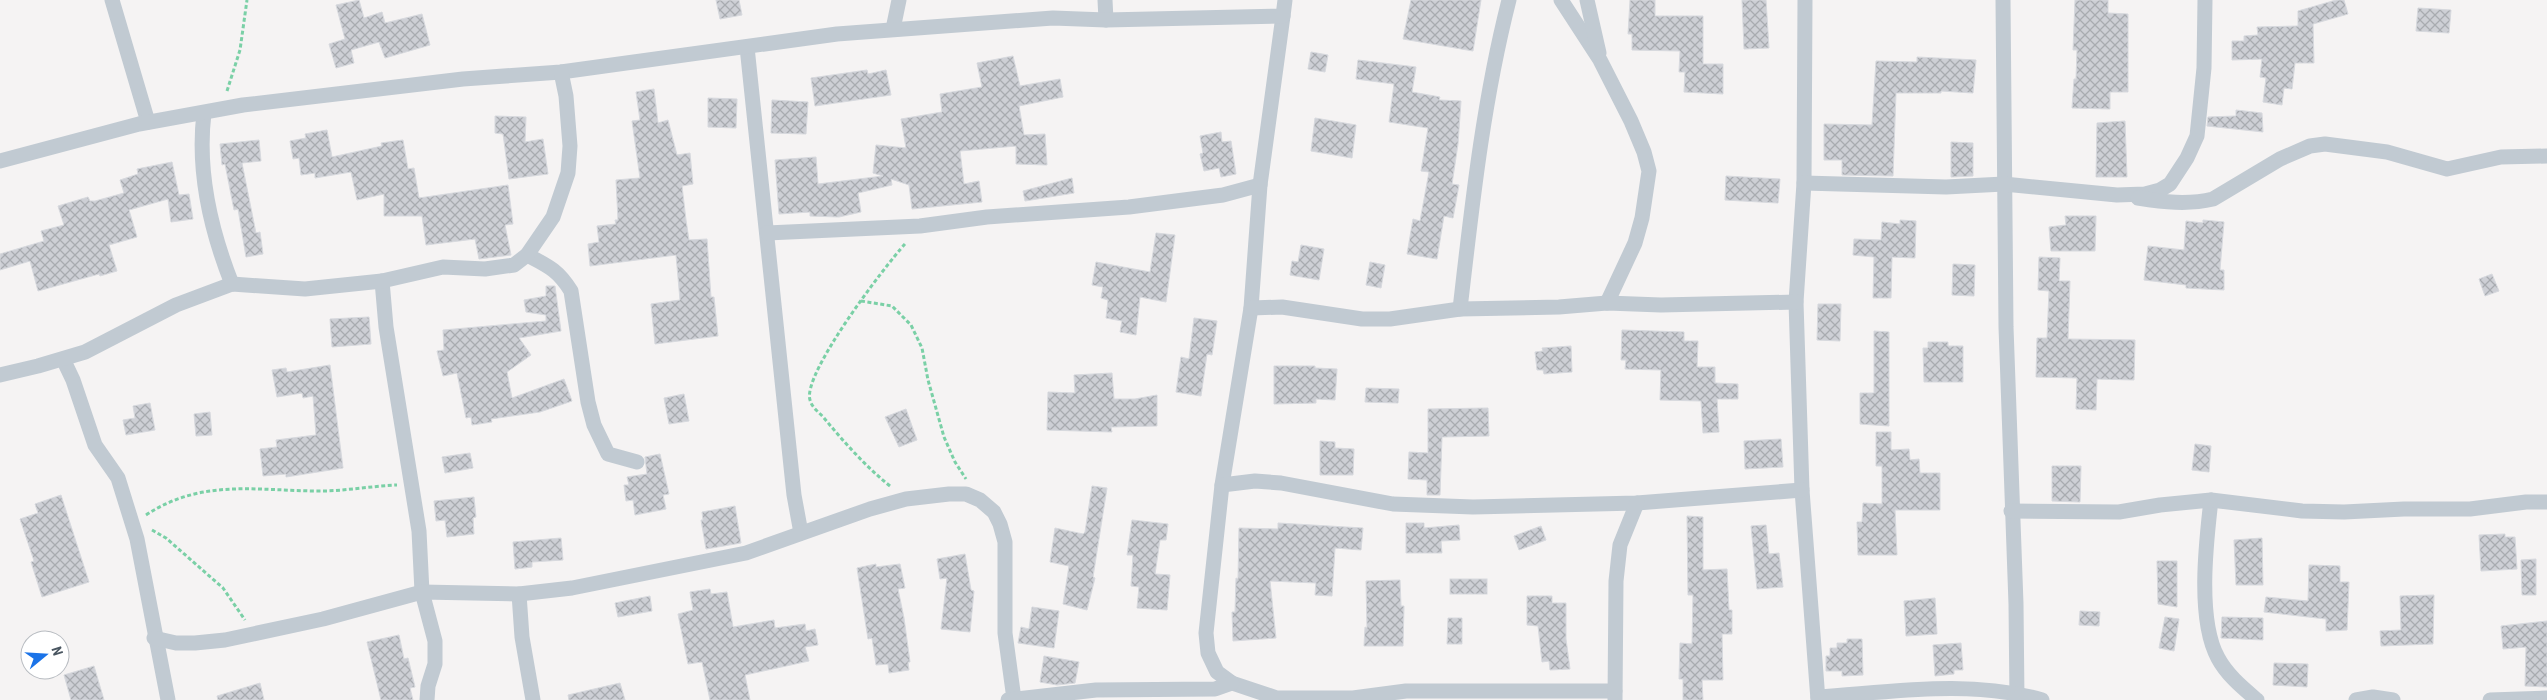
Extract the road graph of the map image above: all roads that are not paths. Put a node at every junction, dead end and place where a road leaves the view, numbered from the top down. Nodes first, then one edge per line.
1 (112, 0) edge
2 (899, 0) edge
3 (1105, 0) edge
4 (1285, 0) edge
5 (1509, 0) edge
6 (1561, 0) edge
7 (1587, 0) edge
8 (1805, 0) edge
9 (2004, 0) edge
10 (2205, 0) edge
11 (1283, 16) junction
12 (1106, 20) junction
13 (893, 29) junction
14 (747, 47) junction
15 (1600, 60) junction
16 (560, 72) junction
17 (210, 112) junction
18 (148, 122) junction
19 (2547, 156) edge
20 (0, 161) edge
21 (1804, 183) junction
22 (2004, 184) junction
23 (1260, 186) junction
24 (2118, 195) junction
25 (767, 233) junction
26 (527, 255) junction
27 (382, 281) junction
28 (232, 284) junction
29 (1796, 302) junction
30 (1607, 303) junction
31 (1251, 308) junction
32 (1460, 309) junction
33 (64, 360) junction
34 (0, 375) edge
35 (637, 462) dead end
36 (1222, 485) junction
37 (1802, 490) junction
38 (2211, 500) junction
39 (2547, 502) edge
40 (1637, 503) junction
41 (2011, 511) junction
42 (801, 533) junction
43 (422, 592) junction
44 (518, 594) junction
45 (154, 638) junction
46 (1232, 683) junction
47 (1094, 695) edge
48 (1976, 695) edge
49 (1615, 696) edge
50 (2017, 696) edge
51 (2547, 698) edge
52 (1818, 699) edge
53 (168, 700) edge
54 (427, 700) edge
55 (533, 700) edge
56 (1011, 700) edge
57 (2042, 700) edge
58 (2257, 700) edge
59 (2356, 700) edge
60 (2393, 700) edge
61 (2490, 700) edge

1 - 18 street
2 - 13 street
3 - 12 street
4 - 11 street
5 - 32 street
6 - 15 street
7 - 15 street
8 - 21 street
9 - 22 street
10 - 24 street
11 - 12 street
11 - 23 street
12 - 13 street
13 - 14 street
14 - 16 street
14 - 25 street
15 - 30 street
16 - 17 street
16 - 26 street
17 - 18 street
17 - 28 street
18 - 20 street
19 - 24 street
21 - 22 street
21 - 29 street
22 - 24 street
22 - 41 street
23 - 25 street
23 - 31 street
25 - 42 street
26 - 27 street
26 - 35 street
27 - 28 street
27 - 43 street
28 - 33 street
29 - 30 street
29 - 37 street
30 - 32 street
31 - 32 street
31 - 36 street
33 - 34 street
33 - 45 street
36 - 40 street
36 - 46 street
37 - 40 street
37 - 52 street
38 - 39 street
38 - 41 street
38 - 58 street
40 - 49 street
41 - 50 street
42 - 44 street
42 - 56 street
43 - 44 street
43 - 45 street
43 - 54 street
44 - 55 street
45 - 53 street
46 - 47 street
46 - 49 street
47 - 56 street
48 - 50 street
48 - 52 street
50 - 57 street
51 - 61 street
59 - 60 street

